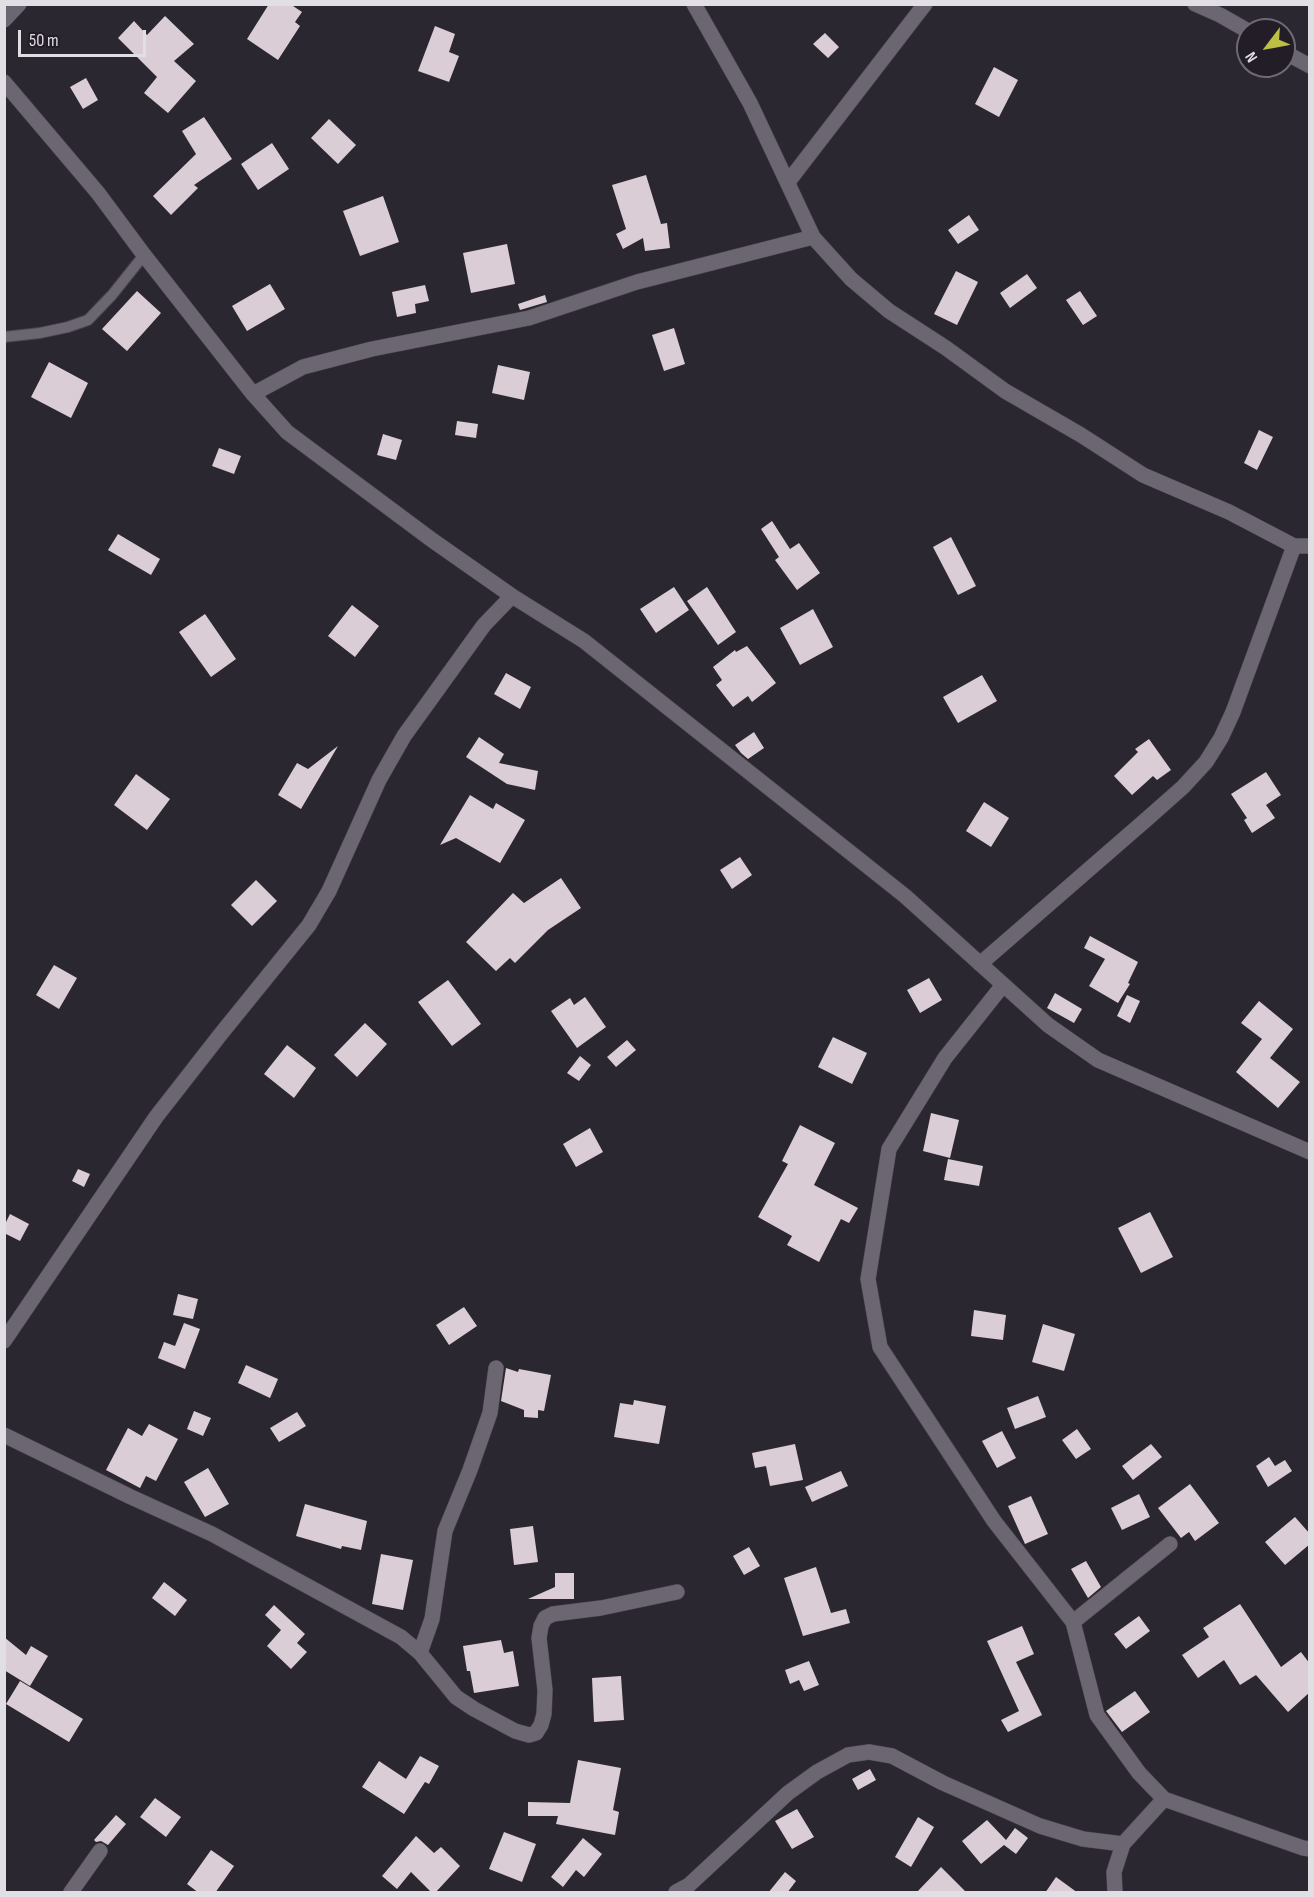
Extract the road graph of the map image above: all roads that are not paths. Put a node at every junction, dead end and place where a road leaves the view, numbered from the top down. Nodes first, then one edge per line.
1 (19, 4) edge
2 (694, 4) edge
3 (925, 4) edge
4 (1195, 4) edge
5 (4, 20) edge
6 (1236, 25) edge
7 (1296, 58) edge
8 (1310, 66) edge
9 (4, 82) edge
10 (788, 182) junction
11 (813, 237) junction
12 (144, 255) junction
13 (4, 337) edge
14 (253, 394) junction
15 (1294, 546) junction
16 (1310, 546) edge
17 (512, 596) junction
18 (980, 964) junction
19 (1003, 985) junction
20 (1310, 1152) edge
21 (4, 1341) edge
22 (496, 1368) dead end
23 (4, 1435) edge
24 (1170, 1544) dead end
25 (677, 1592) dead end
26 (1073, 1622) junction
27 (420, 1653) junction
28 (1164, 1800) junction
29 (1123, 1844) junction
30 (1310, 1849) edge
31 (100, 1851) dead end
32 (71, 1893) edge
33 (676, 1893) edge
34 (1115, 1893) edge

1 - 5 street
2 - 10 street
3 - 10 street
4 - 6 street
7 - 8 street
9 - 12 street
10 - 11 street
11 - 14 street
11 - 15 street
12 - 13 lane
12 - 14 street
14 - 17 street
15 - 16 street
15 - 18 street
17 - 18 street
17 - 21 street
18 - 19 street
19 - 20 street
19 - 26 street
22 - 27 street
23 - 27 street
24 - 26 street
25 - 27 street
26 - 28 street
28 - 29 street
28 - 30 street
29 - 33 street
29 - 34 street
31 - 32 street

